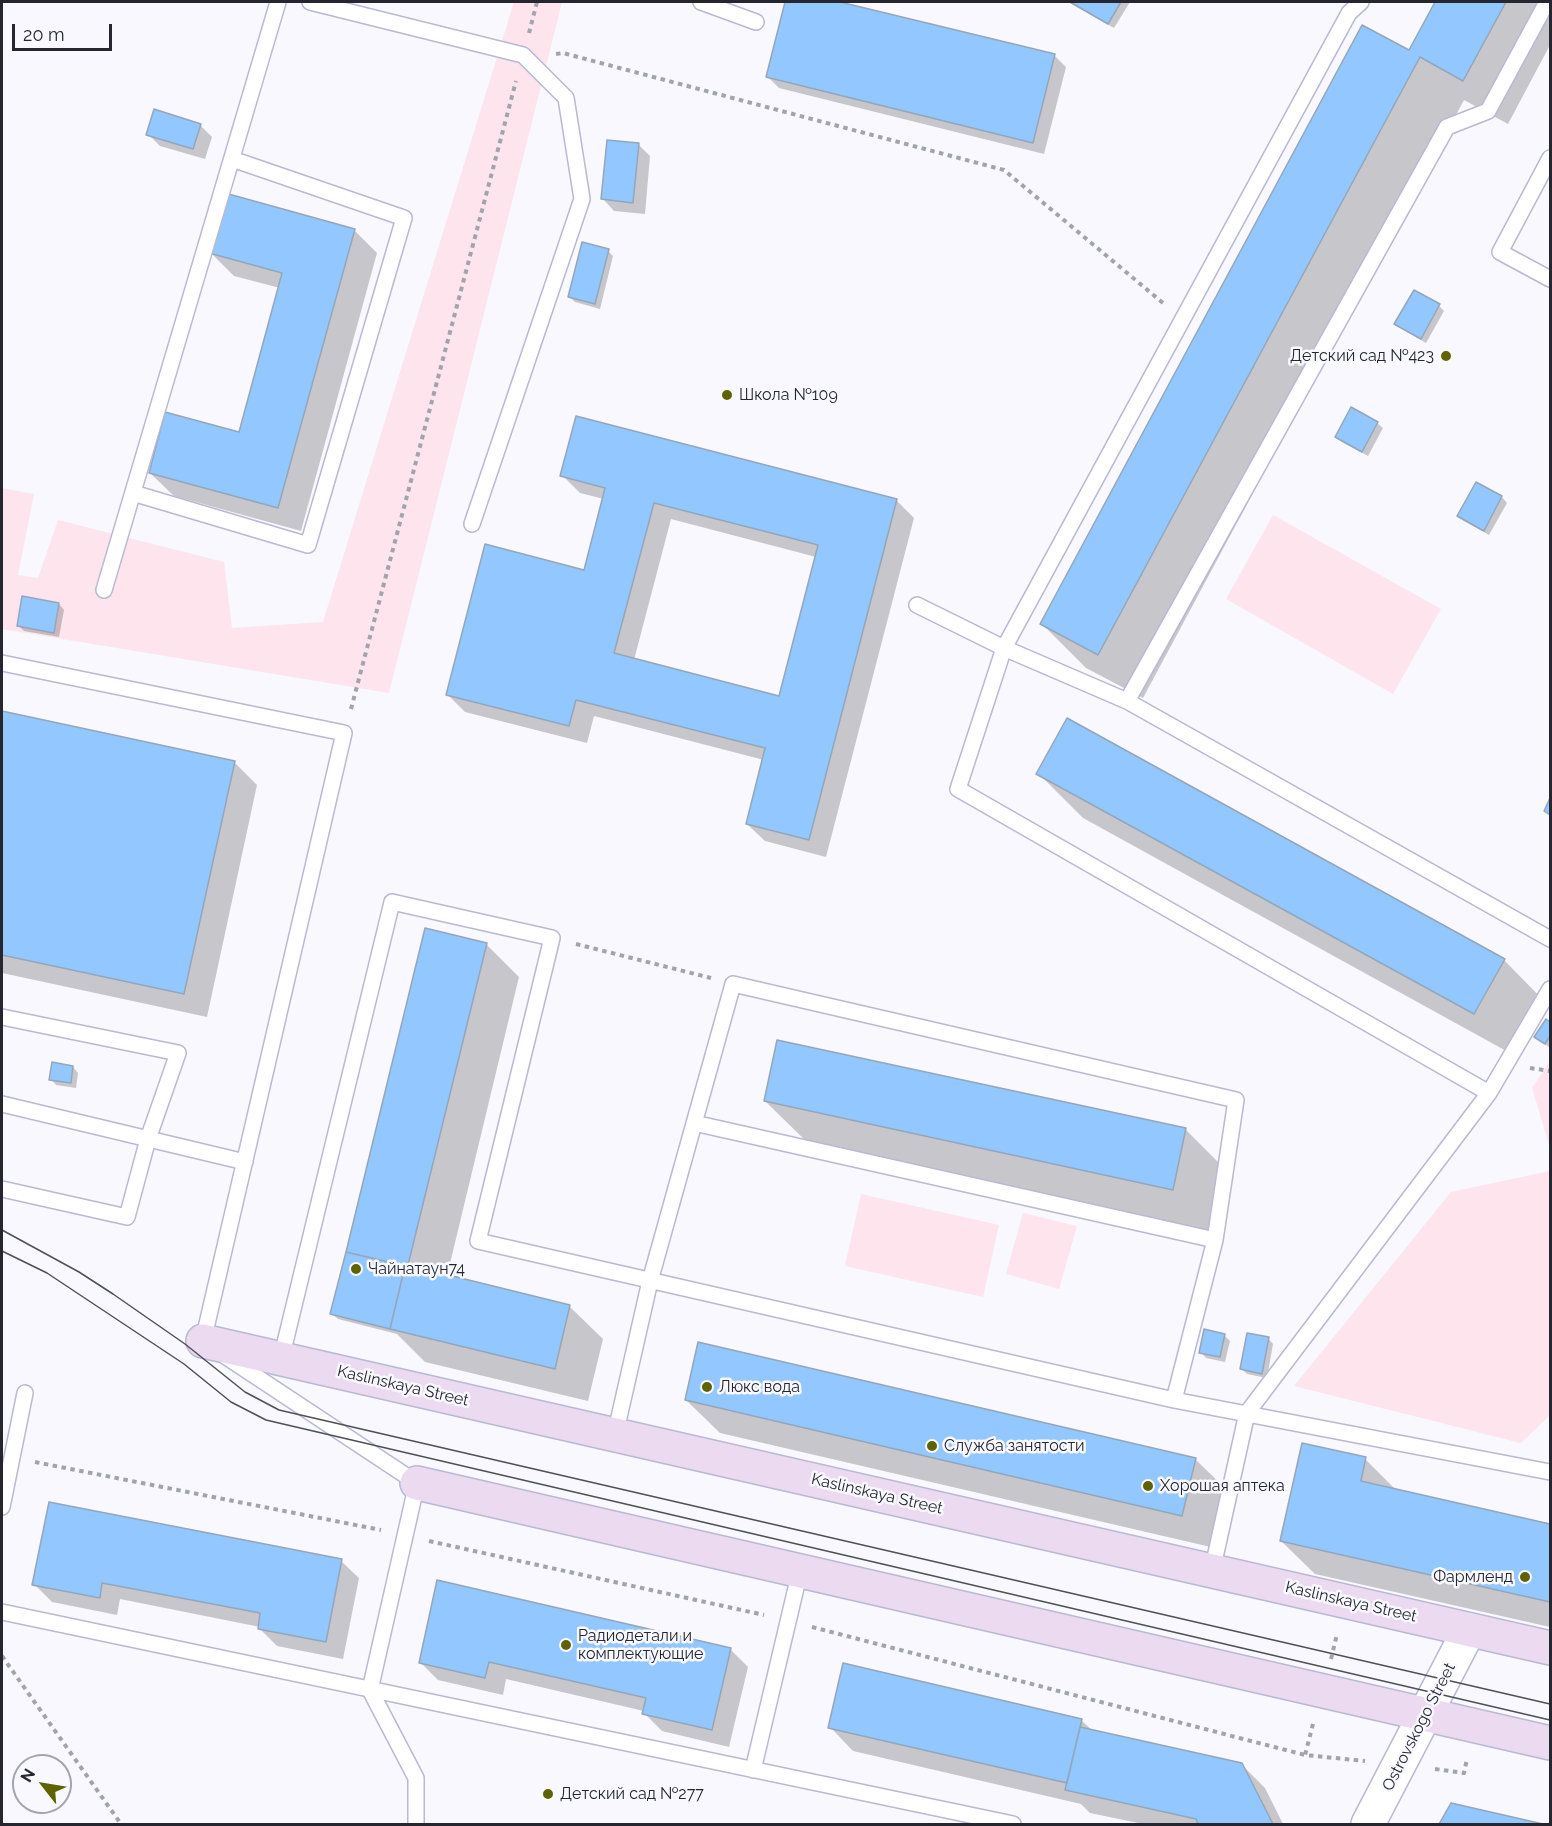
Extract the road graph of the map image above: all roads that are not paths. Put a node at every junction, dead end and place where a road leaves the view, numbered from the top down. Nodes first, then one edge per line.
1 (278, 2) edge
2 (310, 2) edge
3 (700, 2) edge
4 (1361, 2) edge
5 (1547, 2) edge
6 (756, 22) dead end
7 (1551, 158) edge
8 (232, 159) junction
9 (1551, 279) edge
10 (133, 493) junction
11 (472, 524) dead end
12 (104, 590) dead end
13 (917, 604) dead end
14 (1004, 648) junction
15 (2, 663) edge
16 (1127, 701) junction
17 (1551, 939) edge
18 (1551, 989) edge
19 (2, 1017) edge
20 (1489, 1093) junction
21 (2, 1104) edge
22 (694, 1123) junction
23 (148, 1139) junction
24 (245, 1162) junction
25 (2, 1189) edge
26 (1215, 1240) junction
27 (650, 1281) junction
28 (203, 1341) junction
29 (281, 1359) junction
30 (25, 1393) dead end
31 (1174, 1400) junction
32 (1247, 1413) junction
33 (615, 1435) junction
34 (1551, 1472) edge
35 (417, 1483) junction
36 (2, 1507) edge
37 (800, 1571) junction
38 (1212, 1571) junction
39 (2, 1612) edge
40 (1469, 1630) junction
41 (1551, 1648) edge
42 (370, 1690) junction
43 (1425, 1715) junction
44 (1551, 1743) edge
45 (753, 1770) junction
46 (416, 1824) edge
47 (1013, 1824) edge
48 (1368, 1824) edge

1 - 8 lane
2 - 11 lane
3 - 6 lane
4 - 14 lane
5 - 16 lane
7 - 9 lane
8 - 10 lane
8 - 10 lane
10 - 12 lane
13 - 14 lane
14 - 16 lane
14 - 20 lane
15 - 24 lane
16 - 17 lane
18 - 20 lane
19 - 23 lane
20 - 32 lane
21 - 23 lane
22 - 26 lane
22 - 26 lane
22 - 27 lane
23 - 24 lane
23 - 25 lane
24 - 28 lane
26 - 31 lane
27 - 29 lane
27 - 31 lane
27 - 33 lane
28 - 29 main road, Kaslinskaya Street
28 - 35 lane
29 - 33 main road, Kaslinskaya Street
30 - 36 lane
31 - 32 lane
32 - 34 lane
32 - 38 lane
33 - 38 main road, Kaslinskaya Street
35 - 37 main road
35 - 42 lane
37 - 43 main road
37 - 45 lane
38 - 40 main road, Kaslinskaya Street
39 - 42 lane
40 - 41 main road, Kaslinskaya Street
40 - 43 street, Ostrovskogo Street
42 - 45 lane
42 - 46 lane
43 - 44 main road
43 - 48 street, Ostrovskogo Street
45 - 47 lane

